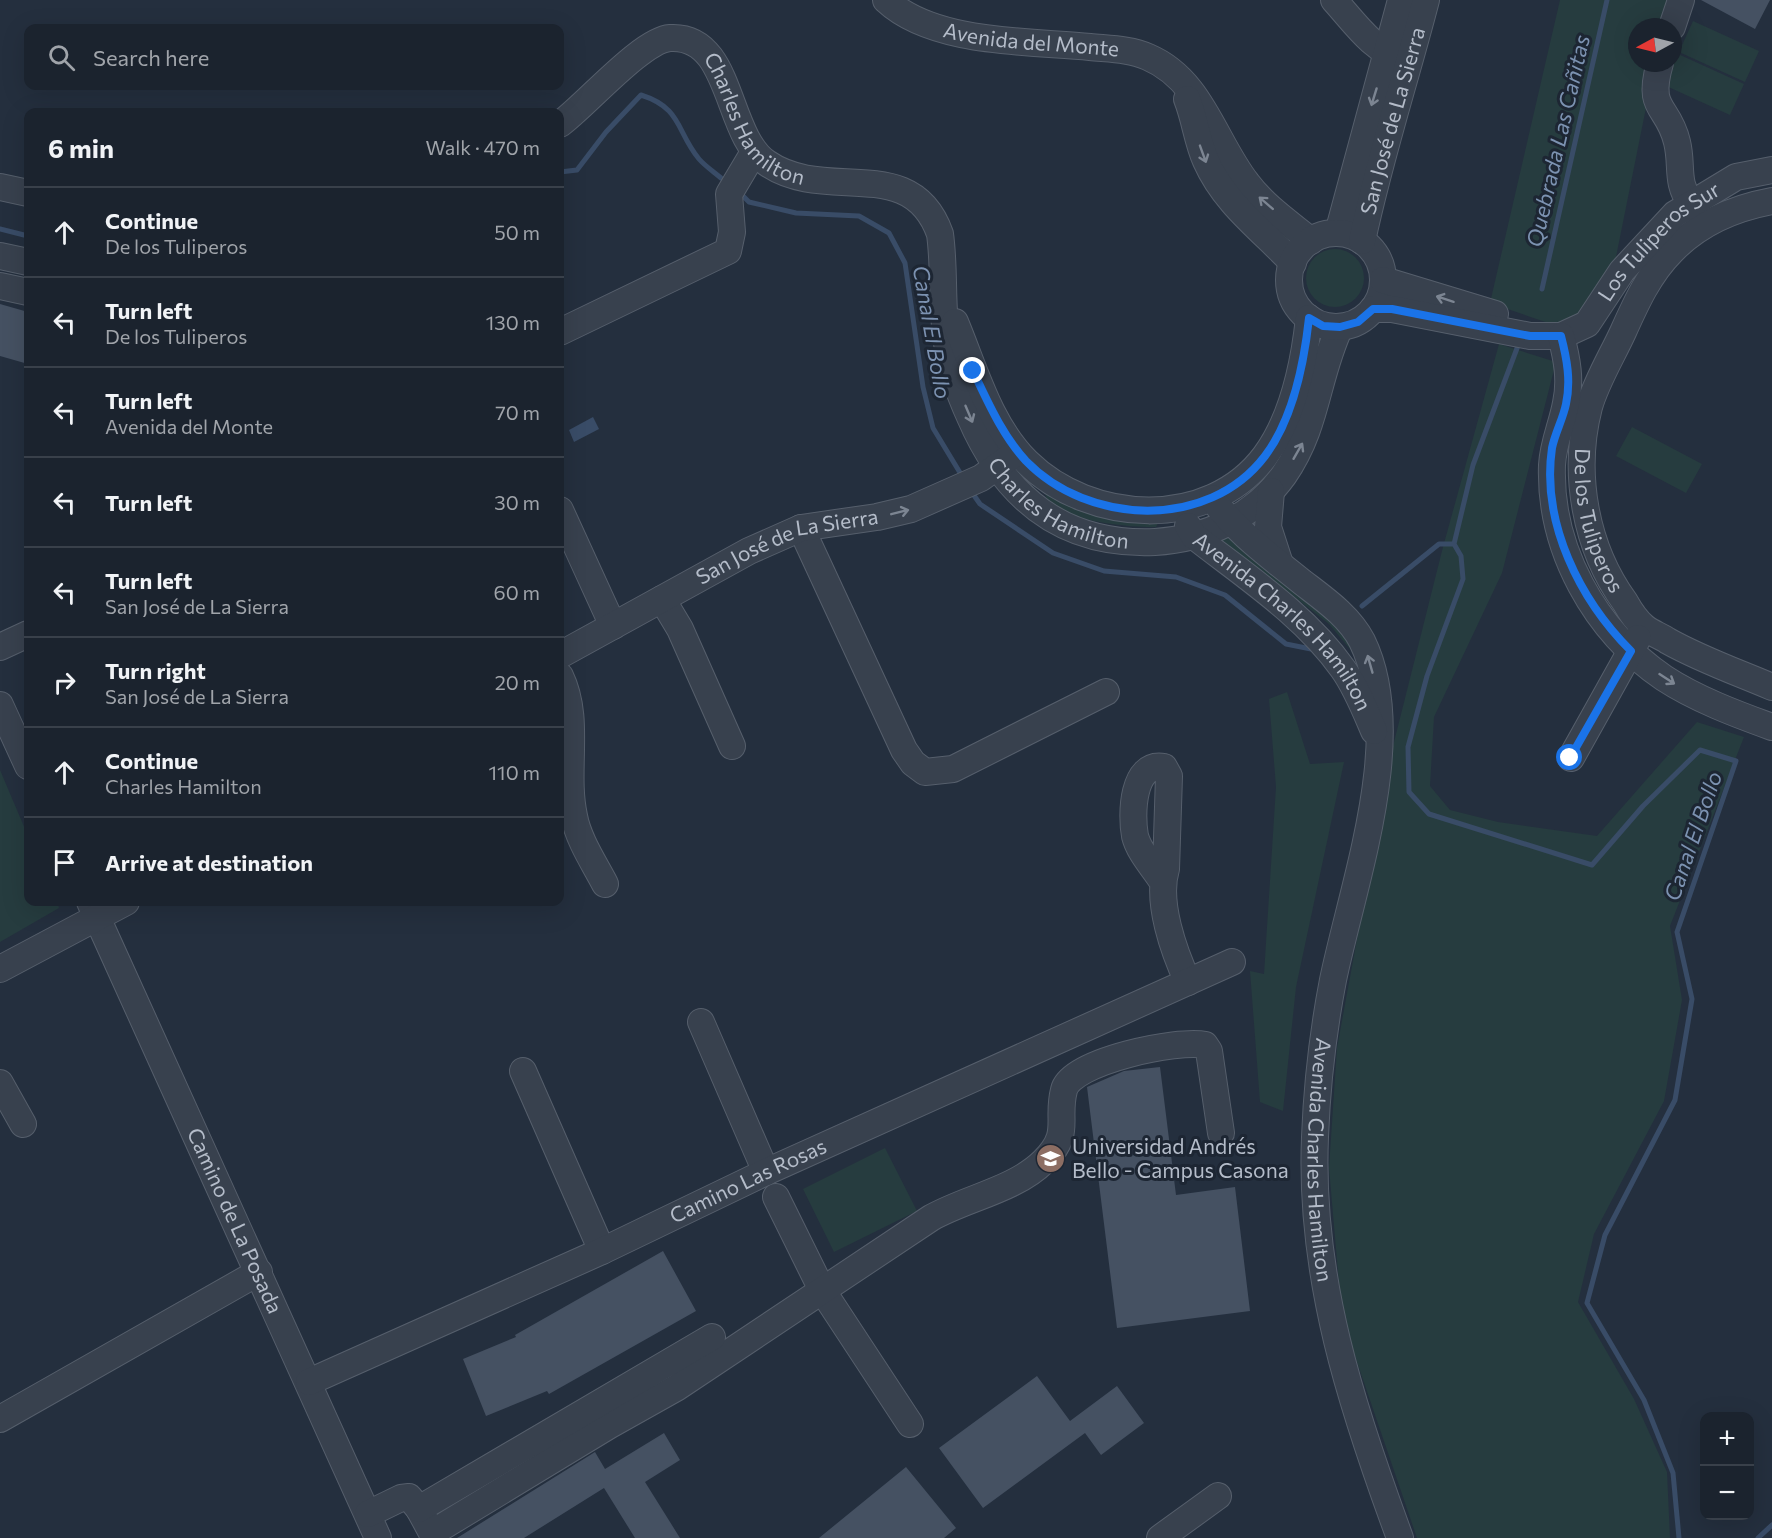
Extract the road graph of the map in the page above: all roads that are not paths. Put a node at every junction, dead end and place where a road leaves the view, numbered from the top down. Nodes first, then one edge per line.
1 (886, 0) edge
2 (1334, 0) edge
3 (1401, 0) edge
4 (1425, 0) edge
5 (1681, 0) edge
6 (1675, 18) edge
7 (1399, 58) junction
8 (1658, 72) edge
9 (1179, 79) junction
10 (564, 120) edge
11 (754, 152) junction
12 (1765, 170) edge
13 (0, 187) edge
14 (24, 193) edge
15 (1772, 201) edge
16 (1691, 204) junction
17 (1350, 237) junction
18 (1311, 241) junction
19 (0, 256) edge
20 (24, 261) edge
21 (1293, 263) junction
22 (1383, 280) junction
23 (0, 286) edge
24 (24, 291) edge
25 (944, 297) junction
26 (1373, 309) junction
27 (1309, 318) junction
28 (1340, 327) junction
29 (564, 330) edge
30 (1561, 336) junction
31 (1590, 405) junction
32 (1552, 447) junction
33 (1017, 450) junction
34 (997, 469) junction
35 (1271, 491) junction
36 (1212, 498) junction
37 (1178, 507) junction
38 (564, 519) edge
39 (1229, 523) junction
40 (801, 528) junction
41 (1194, 536) junction
42 (1280, 564) junction
43 (662, 599) junction
44 (613, 626) junction
45 (1644, 627) junction
46 (24, 636) edge
47 (0, 647) edge
48 (1631, 651) junction
49 (564, 653) edge
50 (1770, 679) edge
51 (564, 684) edge
52 (1106, 692) dead end
53 (0, 705) edge
54 (1762, 723) edge
55 (1378, 742) junction
56 (732, 746) dead end
57 (24, 757) edge
58 (1570, 758) dead end
59 (1162, 881) dead end
60 (604, 884) dead end
61 (93, 909) edge
62 (1232, 962) dead end
63 (0, 969) edge
64 (1188, 982) junction
65 (701, 1022) dead end
66 (1068, 1037) junction
67 (1085, 1068) junction
68 (523, 1071) dead end
69 (0, 1083) edge
70 (23, 1124) dead end
71 (1221, 1133) dead end
72 (766, 1172) junction
73 (776, 1197) dead end
74 (602, 1251) junction
75 (259, 1272) junction
76 (822, 1290) junction
77 (712, 1337) dead end
78 (309, 1382) junction
79 (0, 1419) edge
80 (910, 1424) dead end
81 (1218, 1496) dead end
82 (419, 1509) junction
83 (368, 1514) junction
84 (378, 1538) edge
85 (1160, 1538) edge
86 (1400, 1538) edge

1 - 9 street, Avenida del Monte
2 - 7 street
3 - 7 street, San José de La Sierra
4 - 7 street, San José de La Sierra
5 - 6 street
7 - 17 street, San José de La Sierra
8 - 16 street
18 -> 9 street, Avenida del Monte
9 -> 21 street
10 - 11 street, Charles Hamilton
11 - 25 street, Charles Hamilton
11 - 29 street
12 - 16 street, Los Tuliperos Sur
13 - 14 street
15 - 31 street, Los Tuliperos Sur
16 - 30 street, Los Tuliperos Sur
17 - 18 street
17 - 22 street
18 - 21 street
19 - 20 street
21 - 27 street
22 - 26 street
30 -> 22 street
23 - 24 street
25 - 33 street, Charles Hamilton
25 -> 34 street, Charles Hamilton
26 - 28 street
26 - 30 street
27 - 28 street
27 - 36 street
35 -> 28 street
30 - 32 street, De los Tuliperos
31 - 32 street
31 - 45 street, De los Tuliperos
32 - 48 street, De los Tuliperos
33 - 34 street, San José de La Sierra
33 - 37 street, Charles Hamilton
40 -> 34 street, San José de La Sierra
34 - 41 street, Charles Hamilton
35 - 39 street
35 - 42 street
36 - 37 street, Charles Hamilton
36 - 39 street, Avenida Charles Hamilton
37 - 41 street, Avenida Charles Hamilton
38 - 44 street
39 - 41 street, Charles Hamilton
39 - 42 street, Avenida Charles Hamilton
40 - 43 street, San José de La Sierra
40 - 52 street
41 - 55 street, Avenida Charles Hamilton
55 -> 42 street, Avenida Charles Hamilton
43 - 44 street, San José de La Sierra
43 - 56 street
44 - 49 street, San José de La Sierra
45 - 48 street
45 - 50 street, De los Tuliperos
46 - 47 street
48 -> 54 street, De los Tuliperos
48 - 58 street
50 - 54 street
51 - 60 street
53 - 57 street
55 - 86 street, Avenida Charles Hamilton
59 - 64 street
61 - 63 street
61 - 75 street, Camino de La Posada
62 - 64 street, Camino Las Rosas
64 - 66 street, Camino Las Rosas
65 - 72 street
66 - 67 street
66 - 72 street, Camino Las Rosas
67 - 71 street
67 - 76 street
68 - 74 street
69 - 70 street
72 - 74 street, Camino Las Rosas
73 - 76 street
74 - 78 street, Camino Las Rosas
75 - 78 street, Camino de La Posada
75 - 79 street
76 - 80 street
76 - 82 street
77 - 82 street
78 - 83 street, Camino de La Posada
81 - 85 street
82 - 83 street
83 - 84 street, Camino de La Posada

